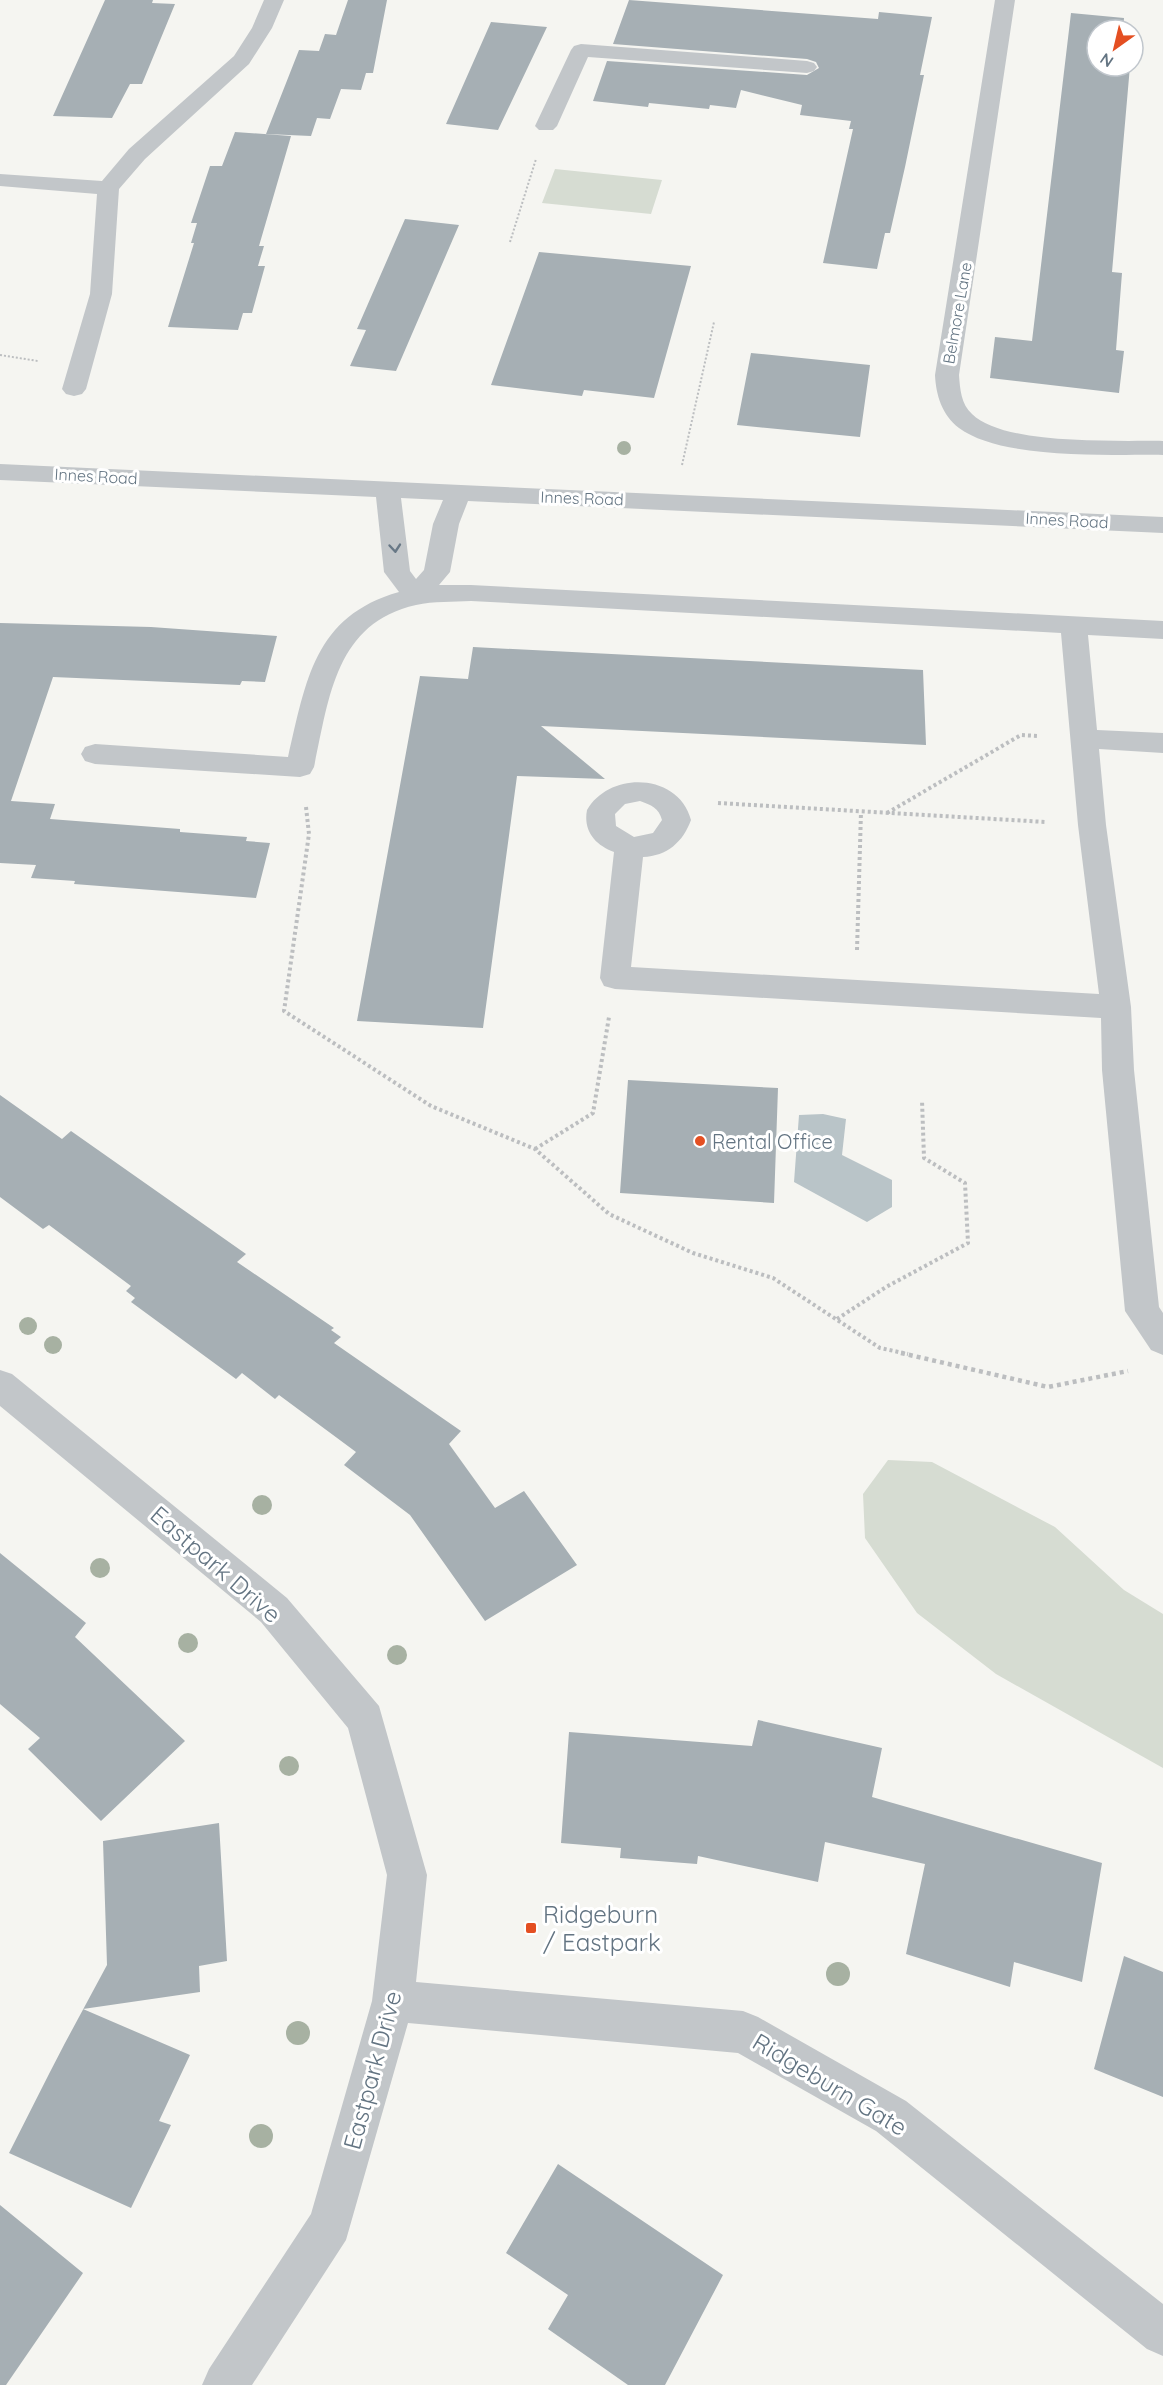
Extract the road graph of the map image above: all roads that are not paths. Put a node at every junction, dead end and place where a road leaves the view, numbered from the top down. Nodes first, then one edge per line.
1 (274, 0) edge
2 (1005, 0) edge
3 (807, 67) dead end
4 (546, 126) road end
5 (0, 180) edge
6 (108, 188) junction
7 (74, 389) dead end
8 (1163, 448) edge
9 (0, 472) edge
10 (388, 490) junction
11 (459, 493) junction
12 (1163, 525) edge
13 (415, 596) junction
14 (1074, 626) junction
15 (1163, 630) edge
16 (1084, 739) junction
17 (1163, 743) edge
18 (95, 754) dead end
19 (629, 847) junction
20 (1116, 1007) junction
21 (1163, 1340) edge
22 (3, 1394) edge
23 (393, 2001) junction
24 (1163, 2333) edge
25 (225, 2385) edge

1 - 6 street
2 - 8 street, Belmore Lane
3 - 4 street
5 - 6 street
6 - 7 street
9 - 10 street, Innes Road
10 - 11 street, Innes Road
10 -> 13 street
11 - 12 street, Innes Road
11 - 13 street
13 - 14 street
13 - 18 street
14 - 15 street
14 - 16 street
16 - 17 street
16 - 20 street
19 - 19 street
19 - 20 street
20 - 21 street
22 - 23 street, Eastpark Drive
23 - 24 street, Ridgeburn Gate
23 - 25 street, Eastpark Drive

